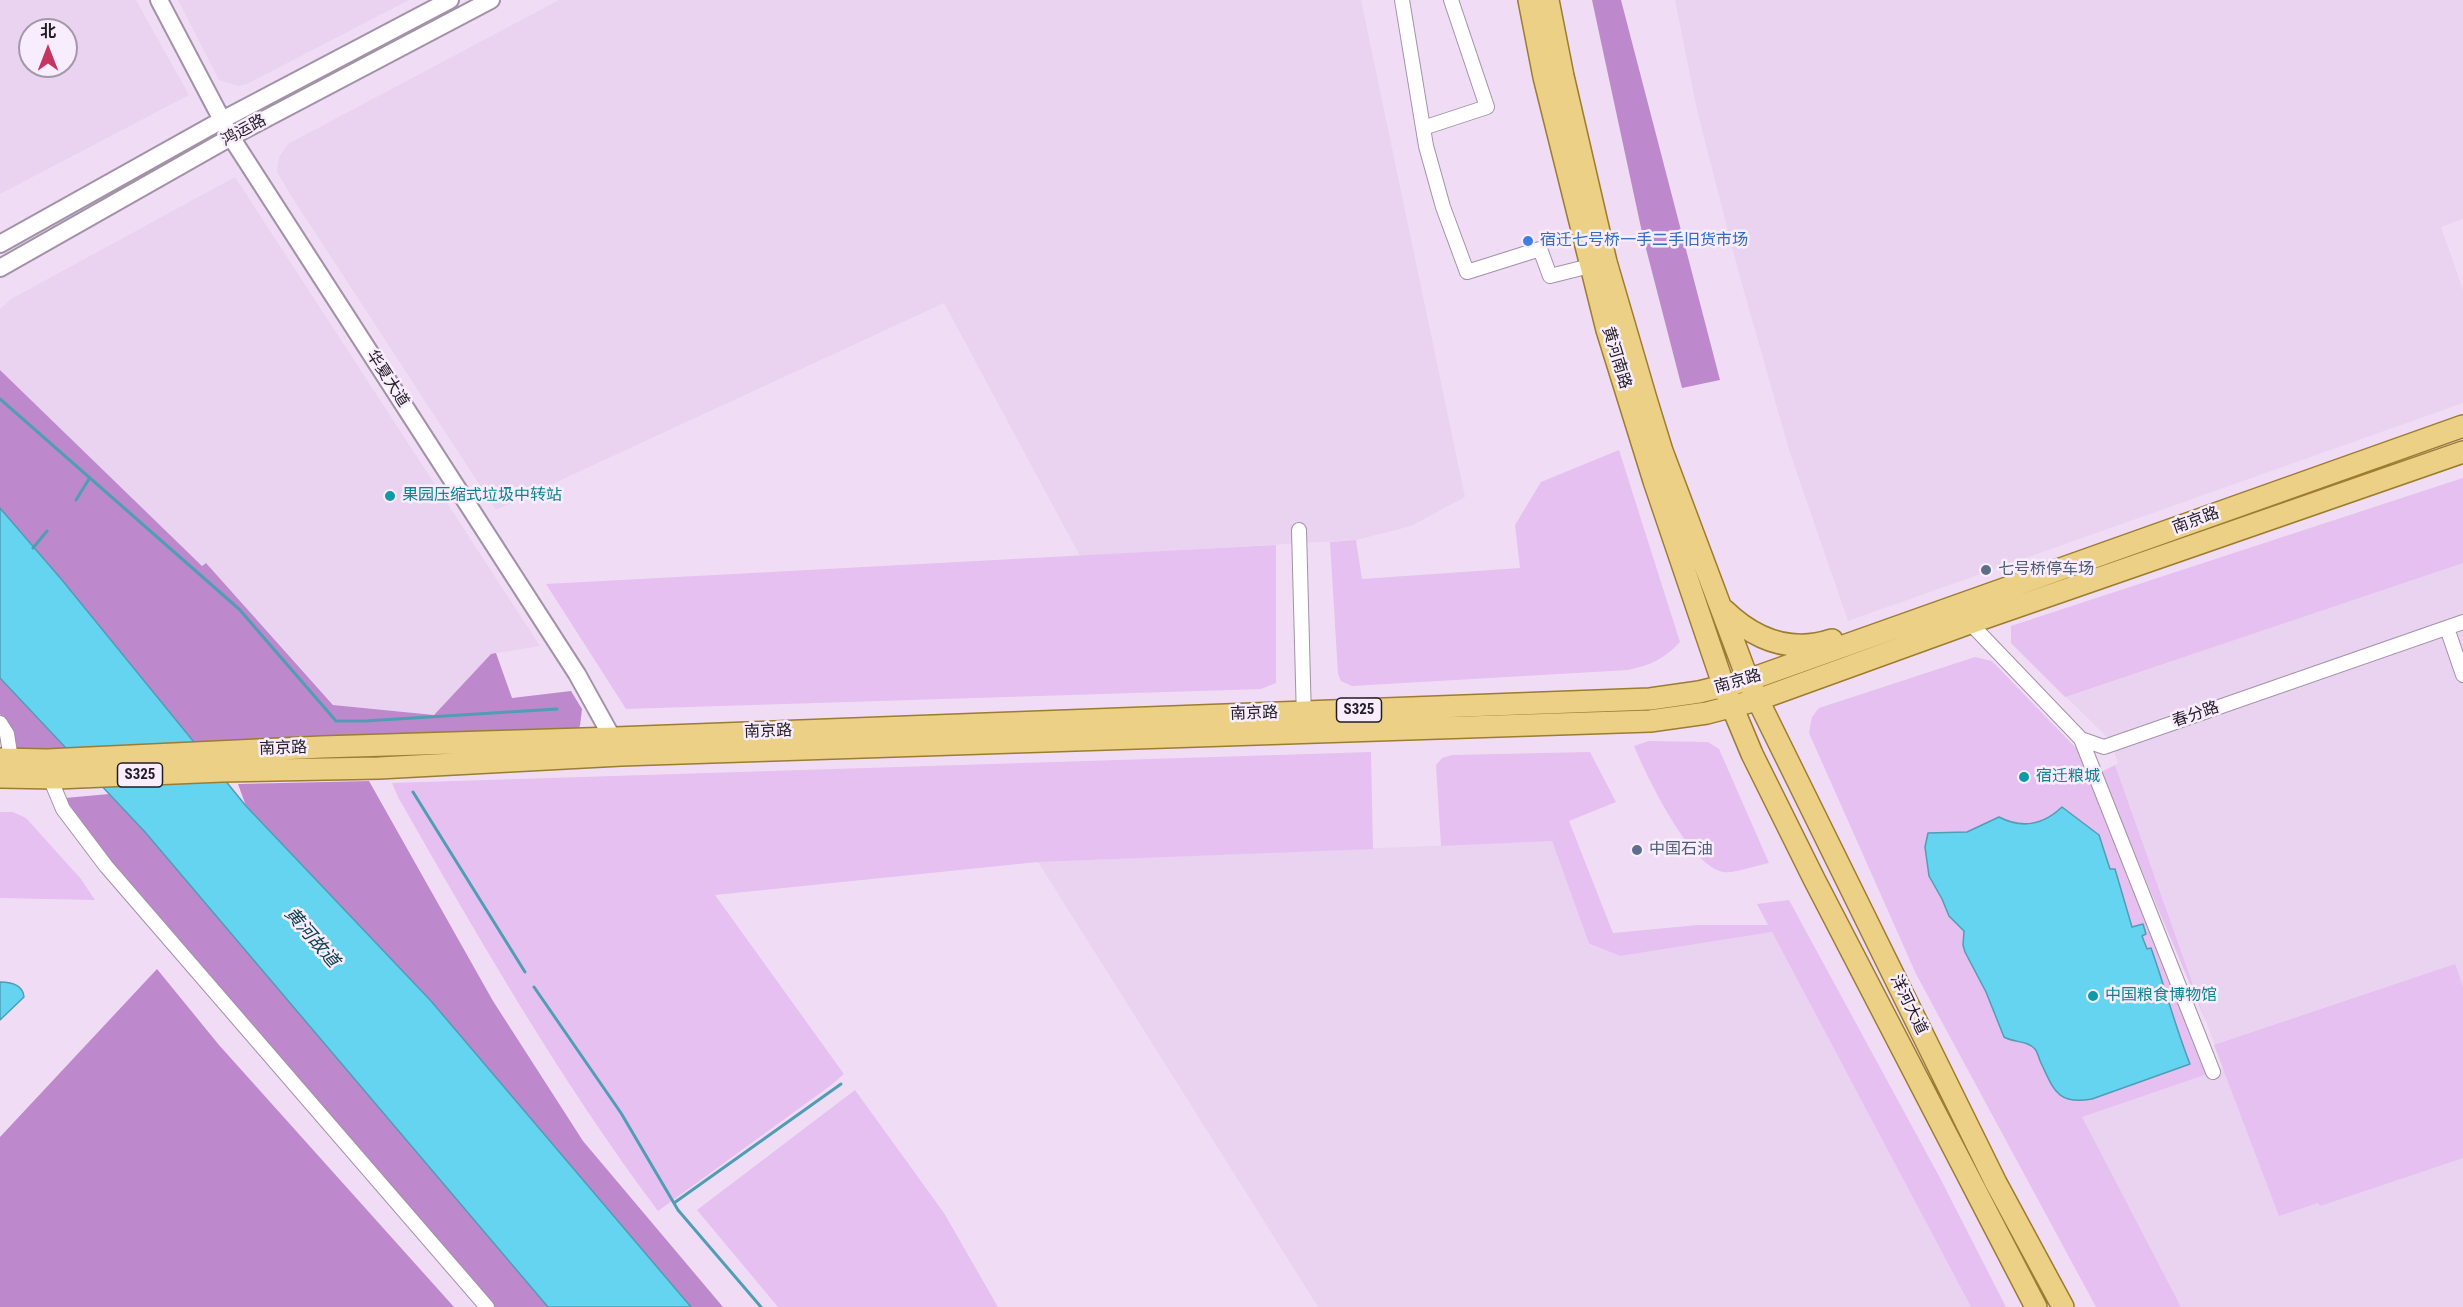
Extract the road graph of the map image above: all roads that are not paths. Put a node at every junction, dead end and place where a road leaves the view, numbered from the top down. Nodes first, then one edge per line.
1 (159, 0) edge
2 (450, 0) edge
3 (491, 0) edge
4 (1402, 0) edge
5 (1451, 0) edge
6 (1529, 0) edge
7 (1548, 0) edge
8 (222, 120) junction
9 (1423, 128) junction
10 (231, 137) junction
11 (0, 244) edge
12 (1590, 266) junction
13 (0, 268) edge
14 (2463, 426) edge
15 (2463, 452) edge
16 (1299, 530) dead end
17 (1988, 595) junction
18 (1720, 606) junction
19 (2463, 622) edge
20 (1970, 623) junction
21 (2447, 628) junction
22 (2463, 675) edge
23 (1748, 680) junction
24 (1724, 687) junction
25 (1757, 700) junction
26 (1732, 707) junction
27 (1304, 722) junction
28 (0, 723) edge
29 (2081, 738) junction
30 (618, 747) junction
31 (2104, 747) junction
32 (4, 765) edge
33 (52, 772) junction
34 (2096, 776) junction
35 (2213, 1072) dead end
36 (487, 1307) edge
37 (2036, 1307) edge
38 (2063, 1307) edge

1 - 8 street, 华夏大道
2 - 8 street, 鸿运路
3 - 10 street, 鸿运路
4 - 9 street
5 - 9 street
6 - 12 main road, 黄河南路
7 - 18 main road, 黄河南路
8 - 10 street, 华夏大道
8 - 11 street, 鸿运路
9 - 12 street
10 - 13 street, 鸿运路
10 - 30 street, 华夏大道
12 - 24 main road, 黄河南路
14 - 17 main road, 南京路 / S325
15 - 20 main road, 南京路 / S325
16 - 27 street
17 - 18 main road
17 - 23 main road, 南京路 / S325
18 - 23 main road, 黄河南路
19 - 21 street, 春分路
20 - 25 main road, 南京路 / S325
20 - 29 street
21 - 22 street
21 - 31 street, 春分路
23 - 24 main road, 南京路 / S325
23 - 25 main road, 黄河南路
24 - 26 main road, 黄河南路
24 - 27 main road, 南京路 / S325
25 - 26 main road, 南京路 / S325
25 - 38 main road, 洋河大道
26 - 27 main road, 南京路 / S325
26 - 37 main road, 洋河大道
27 - 30 main road, 南京路 / S325
28 - 32 street
29 - 31 street
29 - 34 street
30 - 33 main road, 南京路 / S325
30 - 33 main road, 南京路 / S325
31 - 34 street
32 - 33 main road, 南京路 / S325
33 - 36 street
34 - 35 street

